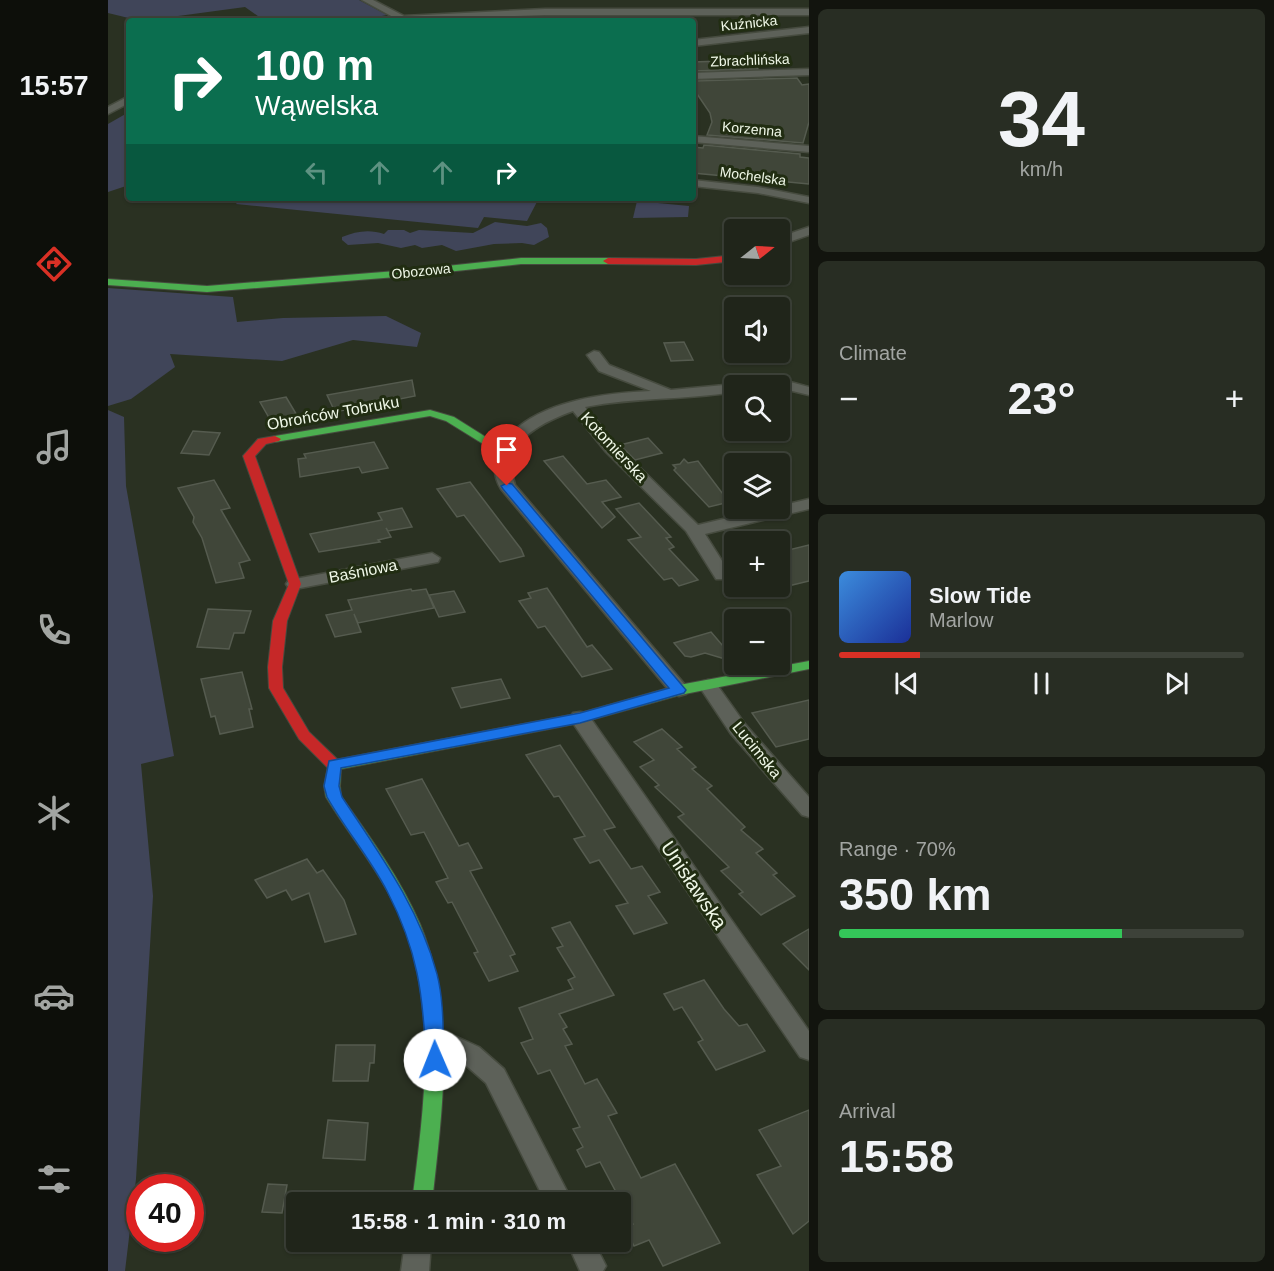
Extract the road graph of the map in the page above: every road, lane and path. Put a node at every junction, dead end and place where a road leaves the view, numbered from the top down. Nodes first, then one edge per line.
1 (366, 0) edge
2 (750, 0) edge
3 (760, 12) junction
4 (809, 12) edge
5 (401, 18) joint
6 (809, 30) edge
7 (696, 43) edge
8 (809, 72) edge
9 (696, 76) edge
10 (126, 101) edge
11 (108, 111) edge
12 (696, 139) edge
13 (809, 149) edge
14 (696, 183) edge
15 (809, 200) edge
16 (809, 231) edge
17 (790, 238) edge
18 (724, 259) edge
19 (108, 282) edge
20 (594, 355) dead end
21 (790, 386) edge
22 (724, 390) edge
23 (809, 391) edge
24 (672, 394) junction
25 (576, 405) junction
26 (505, 453) junction
27 (808, 505) edge
28 (695, 531) junction
29 (432, 558) dead end
30 (722, 575) dead end
31 (295, 584) junction
32 (809, 665) edge
33 (708, 686) junction
34 (679, 690) junction
35 (580, 718) junction
36 (334, 765) junction
37 (809, 810) edge
38 (435, 1037) junction
39 (809, 1050) edge
40 (423, 1192) edge
41 (554, 1192) edge
42 (417, 1252) edge
43 (585, 1252) edge
44 (592, 1266) dead end
45 (415, 1271) edge

1 - 5 street
2 - 3 street
3 - 4 street
3 - 5 street
6 - 7 street, Kuźnicka
8 - 9 street, Zbrachlińska
10 - 11 street
12 - 13 street, Korzenna
14 - 15 street, Mochelska
16 - 17 street
18 - 19 street, Obozowa
20 - 24 street, Kotomierska
21 - 23 street
22 - 24 street, Kotomierska
24 - 25 street, Kotomierska
25 - 26 street
25 - 28 street, Kotomierska
26 - 31 street, Obrońców Tobruku
26 - 34 street
27 - 28 street
28 - 30 street, Kotomierska
29 - 31 street, Baśniowa
31 - 36 street
32 - 33 street
33 - 34 street
33 - 37 street, Lucimska
34 - 35 street
35 - 36 street
35 - 39 street, Unisławska
36 - 38 street
38 - 40 street
38 - 41 street
42 - 45 street
43 - 44 street

